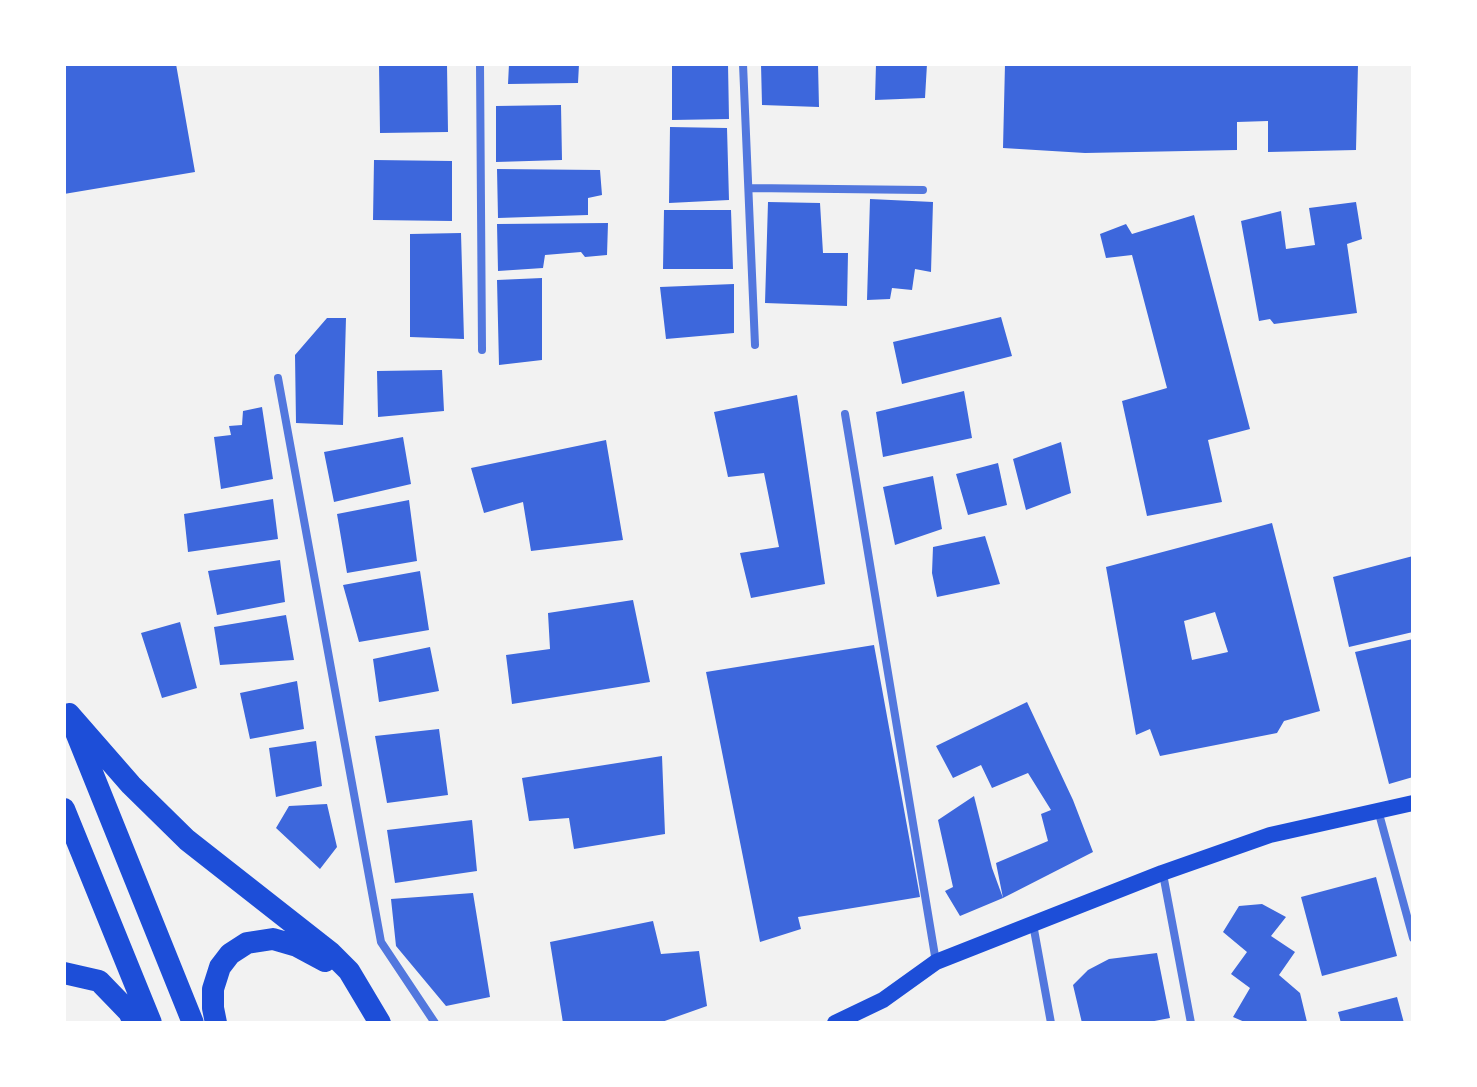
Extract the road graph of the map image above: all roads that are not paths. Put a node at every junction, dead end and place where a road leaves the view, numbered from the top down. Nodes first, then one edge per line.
1 (480, 64) edge
2 (743, 64) edge
3 (750, 188) junction
4 (923, 190) dead end
5 (755, 345) dead end
6 (482, 350) dead end
7 (278, 378) dead end
8 (845, 414) dead end
9 (66, 709) edge
10 (1413, 803) edge
11 (64, 809) edge
12 (1378, 810) junction
13 (1162, 873) junction
14 (1033, 924) junction
15 (1413, 938) edge
16 (936, 962) junction
17 (64, 973) edge
18 (359, 990) junction
19 (134, 1023) edge
20 (151, 1023) edge
21 (193, 1023) edge
22 (216, 1023) edge
23 (380, 1023) edge
24 (435, 1023) edge
25 (835, 1023) edge
26 (1051, 1023) edge
27 (1191, 1023) edge

1 - 6 street
2 - 3 street
3 - 4 street
3 - 5 street
7 - 24 street
8 - 16 street
9 - 18 highway
9 - 21 highway
10 - 12 main road
11 - 20 highway
12 - 13 main road
12 - 15 street
13 - 14 main road
13 - 27 street
14 - 16 main road
14 - 26 street
16 - 25 main road
17 - 19 highway
18 - 22 highway
18 - 23 highway

